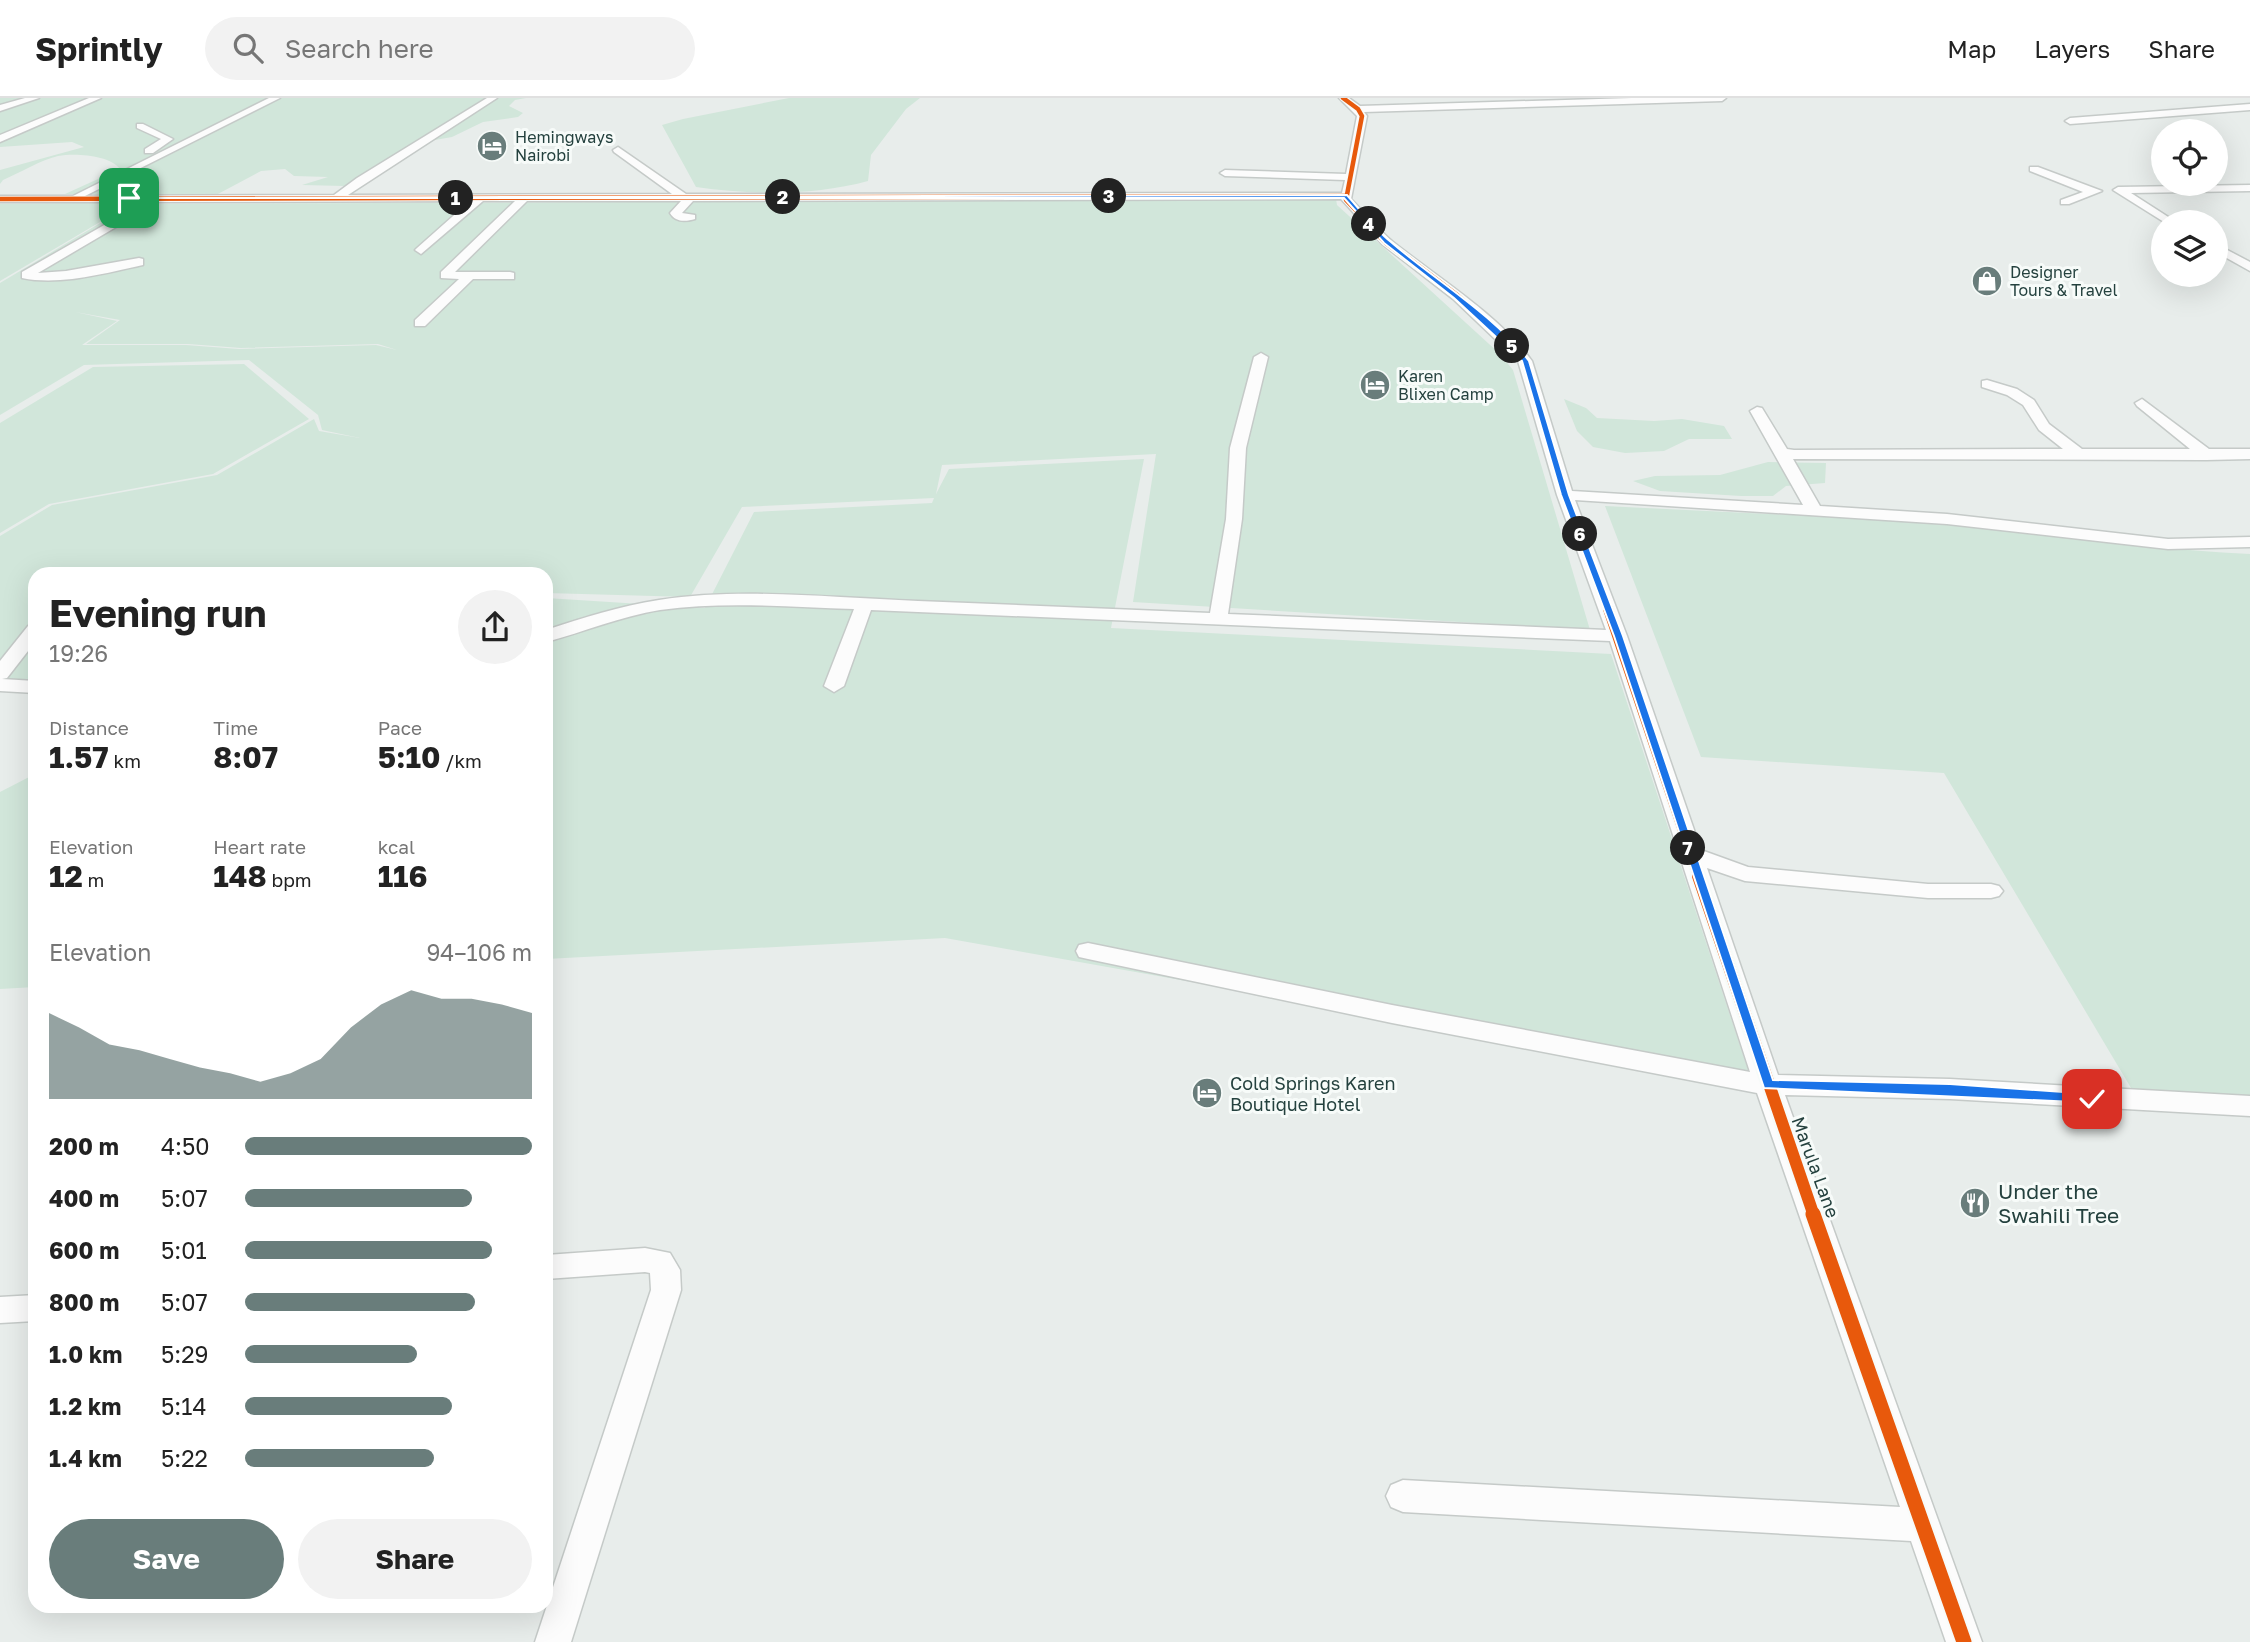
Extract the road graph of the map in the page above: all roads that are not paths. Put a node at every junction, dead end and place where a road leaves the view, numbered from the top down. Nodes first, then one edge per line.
1 (35, 98) edge
2 (97, 98) edge
3 (276, 98) edge
4 (493, 98) edge
5 (1722, 98) edge
6 (1584, 100) edge
7 (1350, 103) edge
8 (2250, 107) edge
9 (0, 108) edge
10 (2070, 121) dead end
11 (141, 126) dead end
12 (0, 139) edge
13 (618, 150) dead end
14 (2034, 169) dead end
15 (1225, 173) dead end
16 (1347, 187) junction
17 (2248, 189) edge
18 (2118, 190) junction
19 (2089, 191) junction
20 (525, 197) junction
21 (687, 197) junction
22 (71, 198) junction
23 (150, 198) junction
24 (337, 198) junction
25 (480, 198) junction
26 (0, 199) edge
27 (46, 199) junction
28 (2065, 202) dead end
29 (2151, 210) edge
30 (691, 217) dead end
31 (421, 250) dead end
32 (2228, 254) edge
33 (139, 262) dead end
34 (2250, 267) edge
35 (468, 276) junction
36 (510, 276) dead end
37 (420, 323) dead end
38 (1261, 357) dead end
39 (1987, 384) dead end
40 (2142, 403) dead end
41 (1758, 411) dead end
42 (1780, 452) junction
43 (2078, 454) junction
44 (2250, 454) edge
45 (2206, 455) junction
46 (1565, 495) junction
47 (1815, 511) junction
48 (2250, 541) edge
49 (865, 603) junction
50 (1218, 618) junction
51 (553, 634) edge
52 (1618, 636) junction
53 (28, 639) edge
54 (0, 674) edge
55 (0, 685) edge
56 (834, 685) dead end
57 (28, 687) edge
58 (1690, 854) junction
59 (1991, 891) dead end
60 (1088, 951) dead end
61 (1768, 1084) junction
62 (2250, 1106) edge
63 (553, 1266) edge
64 (28, 1308) edge
65 (0, 1310) edge
66 (1403, 1496) dead end
67 (1923, 1525) junction
68 (553, 1642) edge
69 (1964, 1642) edge

1 - 9 street
2 - 12 street
3 - 22 street
4 - 24 street
5 - 6 street
6 - 7 street
7 - 16 street
8 - 10 street
11 - 27 street
13 - 21 street
14 - 19 street
15 - 16 street
16 - 21 street
16 - 46 street, Marula Lane
17 - 18 street
18 - 19 street
18 - 29 street
19 - 28 street
20 - 21 street
20 - 25 street
20 - 35 street
21 - 30 street
22 - 23 street
22 - 27 street
23 - 24 street
23 - 33 street
24 - 25 street
25 - 31 street
26 - 27 street
32 - 34 street
35 - 36 street
35 - 37 street
38 - 50 street
39 - 43 street
40 - 45 street
41 - 42 street
42 - 43 street
42 - 47 street
43 - 45 street
44 - 45 street
46 - 47 street
46 - 52 street, Marula Lane
47 - 48 street
49 - 50 street
49 - 51 street
49 - 56 street
50 - 52 street
52 - 58 street, Marula Lane
53 - 54 street
55 - 57 street
58 - 59 street
58 - 61 street, Marula Lane
60 - 61 street
61 - 62 street
61 - 67 street, Marula Lane
63 - 68 street
64 - 65 street
66 - 67 street
67 - 69 street, Marula Lane

